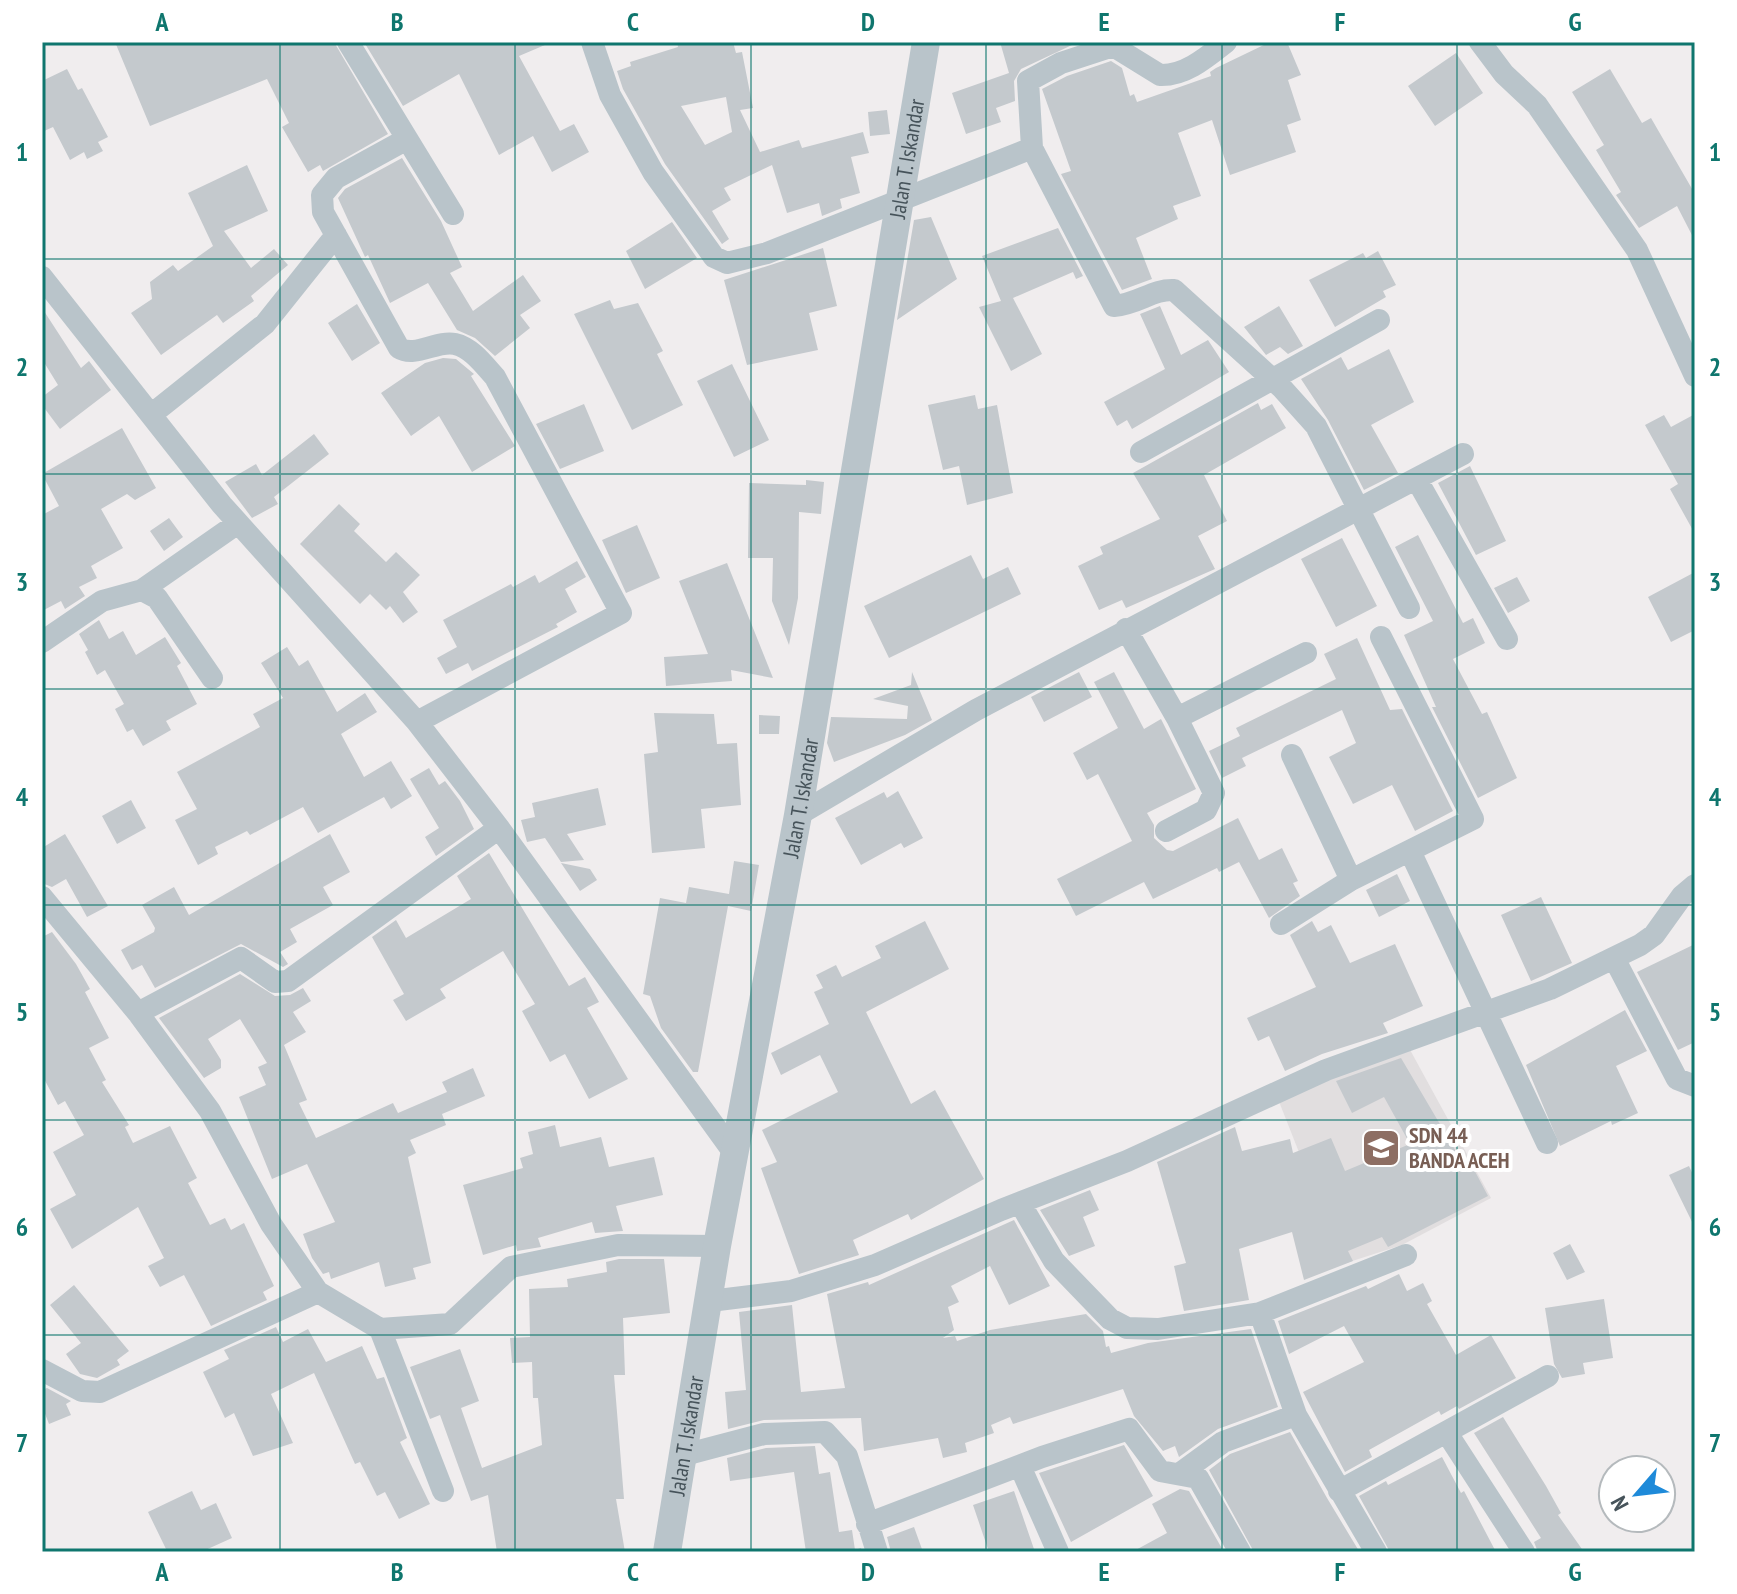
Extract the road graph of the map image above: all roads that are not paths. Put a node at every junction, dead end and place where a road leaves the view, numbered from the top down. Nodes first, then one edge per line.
1 (348, 42) edge
2 (592, 42) edge
3 (926, 42) edge
4 (1226, 42) edge
5 (1480, 42) edge
6 (407, 139) junction
7 (1032, 148) junction
8 (900, 201) junction
9 (453, 214) dead end
10 (336, 235) junction
11 (42, 277) edge
12 (49, 301) edge
13 (1379, 320) dead end
14 (1695, 376) edge
15 (1272, 378) junction
16 (152, 414) junction
17 (1141, 452) dead end
18 (1463, 454) dead end
19 (1417, 480) junction
20 (1359, 508) junction
21 (238, 523) junction
22 (142, 590) junction
23 (1409, 608) dead end
24 (1126, 629) junction
25 (1381, 637) dead end
26 (1507, 639) dead end
27 (42, 642) edge
28 (1306, 653) dead end
29 (212, 678) dead end
30 (1177, 718) junction
31 (417, 722) junction
32 (1292, 755) dead end
33 (798, 815) junction
34 (499, 828) junction
35 (1166, 831) dead end
36 (1410, 851) junction
37 (1351, 880) junction
38 (1695, 885) edge
39 (42, 897) edge
40 (1281, 924) dead end
41 (1614, 958) junction
42 (138, 1013) junction
43 (1484, 1013) junction
44 (1695, 1086) edge
45 (1547, 1143) dead end
46 (734, 1153) junction
47 (1020, 1203) junction
48 (717, 1246) junction
49 (1406, 1255) dead end
50 (318, 1292) junction
51 (710, 1301) junction
52 (1260, 1313) junction
53 (380, 1329) junction
54 (42, 1370) edge
55 (1548, 1376) dead end
56 (1296, 1415) junction
57 (1447, 1433) junction
58 (684, 1455) junction
59 (1020, 1466) junction
60 (1182, 1472) junction
61 (443, 1491) dead end
62 (1339, 1491) junction
63 (867, 1524) junction
64 (667, 1552) edge
65 (877, 1552) edge
66 (1058, 1552) edge
67 (1240, 1552) edge
68 (1376, 1552) edge
69 (1524, 1552) edge

1 - 6 street
2 - 8 street
3 - 8 street, Jalan T. Iskandar
4 - 7 street
5 - 14 street
6 - 9 street
6 - 10 street
7 - 8 street
7 - 15 street
8 - 33 street, Jalan T. Iskandar
10 - 16 street
10 - 31 street
11 - 12 street
12 - 16 street
13 - 15 street
15 - 17 street
15 - 20 street
16 - 21 street
18 - 19 street
19 - 20 street
19 - 26 street
20 - 23 street
20 - 24 street
21 - 22 street
21 - 31 street
22 - 27 street
22 - 29 street
24 - 30 street
24 - 33 street
25 - 36 street
28 - 30 street
30 - 35 street
31 - 34 street
32 - 37 street
33 - 46 street, Jalan T. Iskandar
34 - 42 street
34 - 46 street
36 - 37 street
36 - 43 street
37 - 40 street
38 - 41 street
39 - 42 street
41 - 43 street
41 - 44 street
42 - 50 street
43 - 45 street
43 - 47 street
46 - 48 street, Jalan T. Iskandar
47 - 51 street
47 - 52 street
48 - 51 street, Jalan T. Iskandar
48 - 53 street
49 - 52 street
50 - 53 street
50 - 54 street
51 - 58 street, Jalan T. Iskandar
52 - 56 street
53 - 61 street
55 - 57 street
56 - 60 street
56 - 62 street
57 - 62 street
57 - 69 street
58 - 63 street
58 - 64 street, Jalan T. Iskandar
59 - 60 street
59 - 63 street
59 - 66 street
60 - 67 street
62 - 68 street
63 - 65 street

